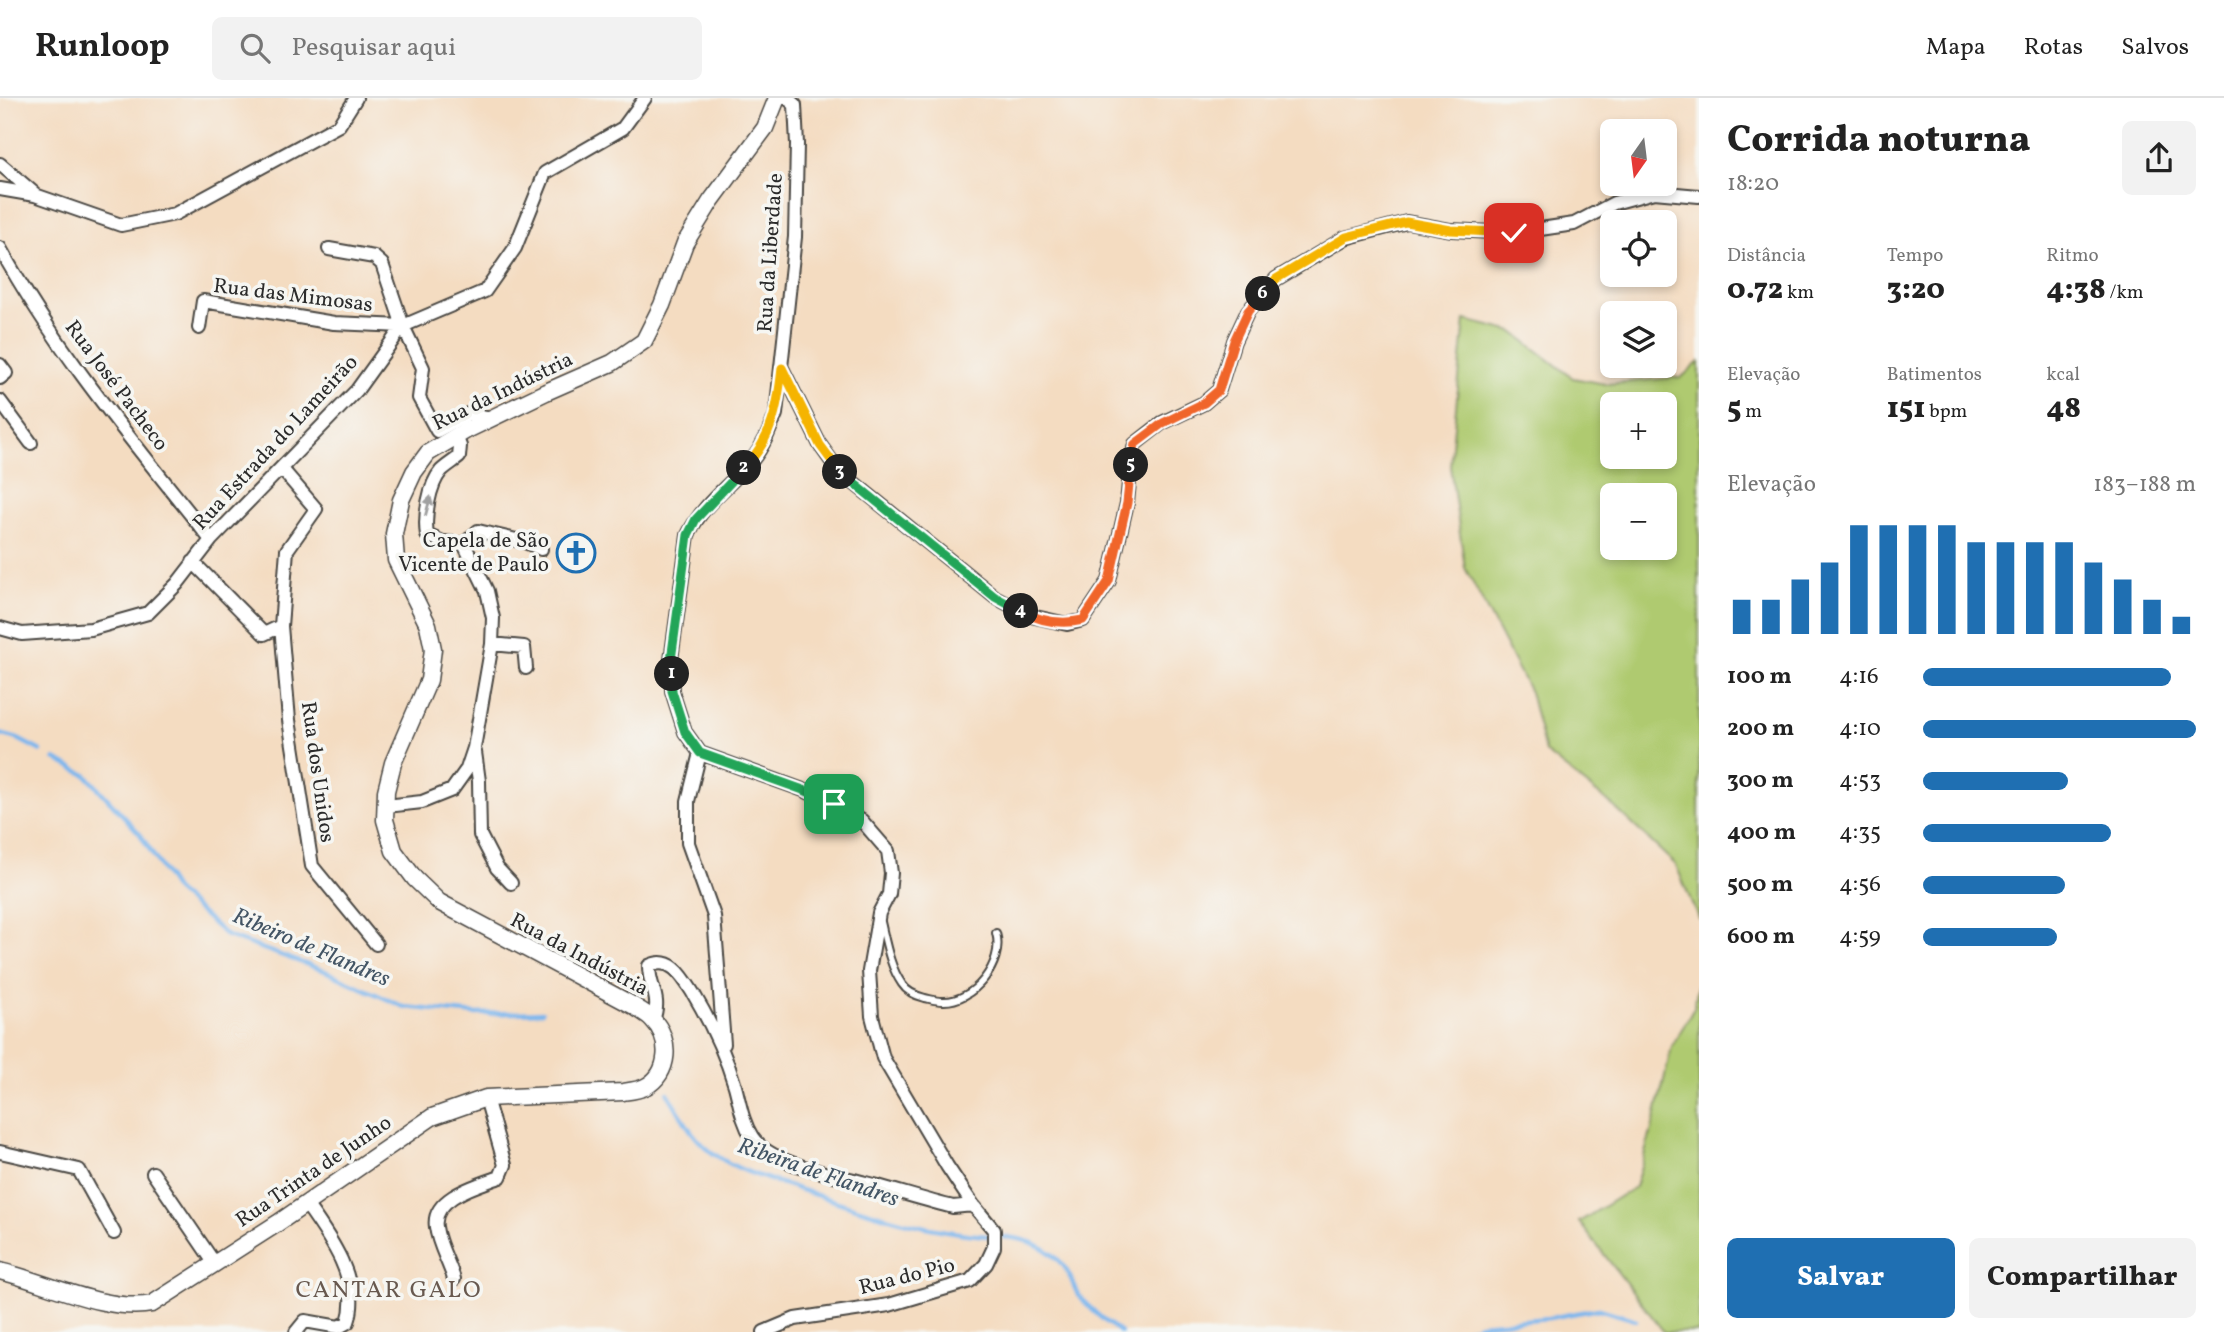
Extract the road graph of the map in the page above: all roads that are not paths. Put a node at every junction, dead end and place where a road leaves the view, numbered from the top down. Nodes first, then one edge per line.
1 (356, 98) edge
2 (645, 98) edge
3 (777, 98) edge
4 (788, 98) edge
5 (0, 164) edge
6 (4, 192) edge
7 (35, 195) junction
8 (1699, 196) edge
9 (0, 248) edge
10 (329, 249) dead end
11 (403, 326) junction
12 (199, 328) dead end
13 (0, 365) edge
14 (782, 368) junction
15 (0, 377) edge
16 (0, 401) edge
17 (492, 418) junction
18 (456, 436) junction
19 (31, 443) dead end
20 (281, 468) junction
21 (211, 540) junction
22 (464, 544) junction
23 (541, 549) dead end
24 (194, 562) junction
25 (281, 626) junction
26 (0, 628) edge
27 (492, 645) junction
28 (526, 668) dead end
29 (474, 748) junction
30 (700, 753) junction
31 (386, 806) junction
32 (511, 883) dead end
33 (879, 914) junction
34 (996, 933) dead end
35 (376, 944) dead end
36 (653, 1020) junction
37 (725, 1056) junction
38 (660, 1076) joint
39 (486, 1098) junction
40 (0, 1152) edge
41 (153, 1173) dead end
42 (306, 1204) junction
43 (973, 1205) junction
44 (114, 1233) dead end
45 (215, 1264) junction
46 (0, 1271) edge
47 (454, 1279) dead end
48 (796, 1325) edge
49 (296, 1332) edge
50 (764, 1332) edge

1 - 7 street
2 - 11 street
3 - 17 street, Rua da Indústria
4 - 14 street, Rua da Liberdade
5 - 7 street
6 - 7 street
8 - 14 street
9 - 21 street, Rua José Pacheco
10 - 11 street
11 - 12 street, Rua das Mimosas
11 - 17 street
11 - 20 street, Rua Estrada do Lameirão
13 - 15 street
14 - 30 street, Rua da Liberdade
16 - 19 street
17 - 18 street, Rua da Indústria
22 -> 18 street
18 - 31 street, Rua da Indústria
20 - 21 street, Rua Estrada do Lameirão
20 - 25 street, Rua dos Unidos
21 - 24 street, Rua Estrada do Lameirão
22 - 23 street
22 - 27 street
24 - 25 street
24 - 26 street, Rua Estrada do Lameirão
25 - 35 street, Rua dos Unidos
27 - 28 street
27 - 29 street
29 - 31 street
29 - 32 street
30 - 33 street, Rua do Pio
30 - 37 street
31 - 36 street, Rua da Indústria
33 - 34 lane
33 - 43 street, Rua do Pio
36 - 37 street
36 - 38 street, Rua da Indústria
37 - 43 street
38 - 39 street, Rua Trinta de Junho
39 - 42 street, Rua Trinta de Junho
39 - 47 street
40 - 44 street
41 - 45 street
42 - 45 street, Rua Trinta de Junho
42 - 49 street
43 - 48 street, Rua do Pio
45 - 46 street, Rua Trinta de Junho
48 - 50 street, Rua do Pio

